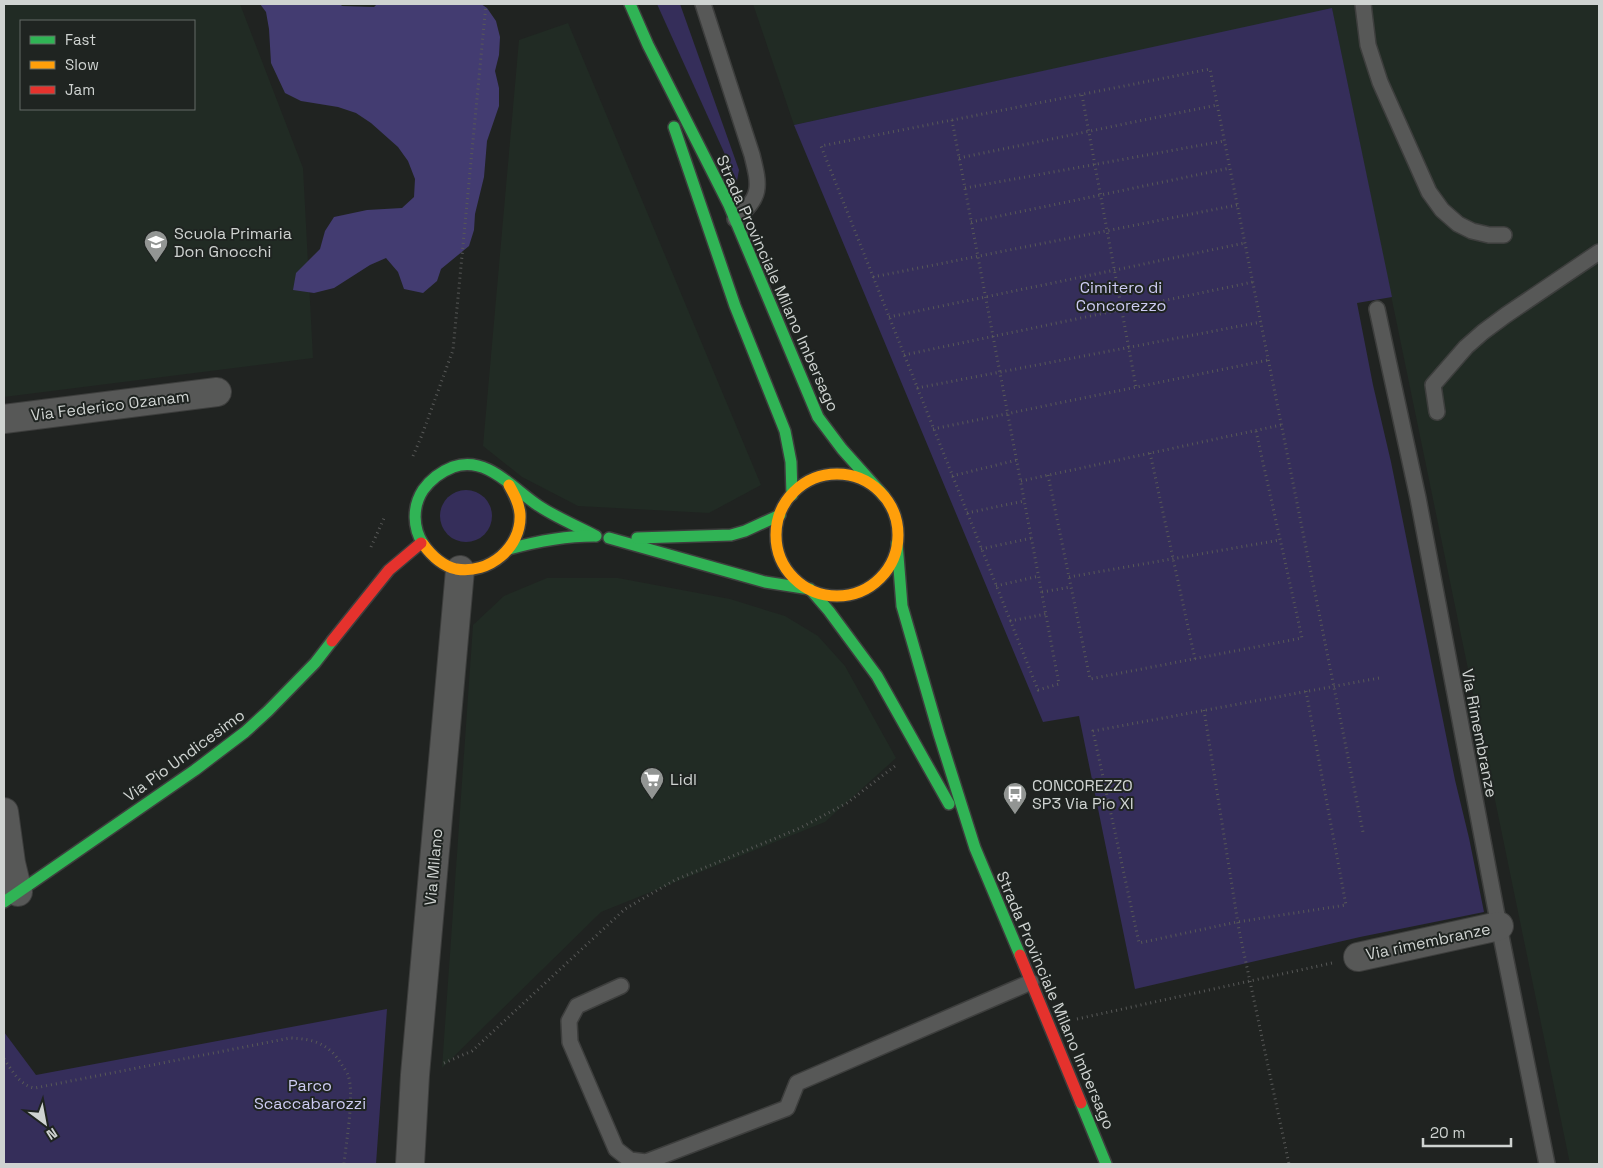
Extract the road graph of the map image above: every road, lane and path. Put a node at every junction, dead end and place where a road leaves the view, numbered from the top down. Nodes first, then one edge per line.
1 (486, 4) edge
2 (630, 4) edge
3 (704, 4) edge
4 (1363, 4) edge
5 (648, 45) junction
6 (1082, 94) junction
7 (1217, 105) junction
8 (952, 120) junction
9 (1088, 131) junction
10 (1224, 141) junction
11 (959, 158) junction
12 (1095, 164) junction
13 (1230, 168) junction
14 (964, 188) junction
15 (1101, 196) junction
16 (1237, 205) junction
17 (735, 219) junction
18 (971, 222) junction
19 (1107, 231) junction
20 (1504, 235) dead end
21 (1245, 243) junction
22 (1599, 252) edge
23 (978, 256) junction
24 (1115, 270) junction
25 (873, 277) junction
26 (1253, 282) junction
27 (986, 297) junction
28 (1122, 309) junction
29 (1377, 309) dead end
30 (889, 317) junction
31 (1260, 322) junction
32 (993, 336) junction
33 (1129, 348) junction
34 (904, 355) junction
35 (1268, 360) junction
36 (1000, 372) junction
37 (1136, 387) junction
38 (917, 388) junction
39 (217, 392) dead end
40 (1437, 412) dead end
41 (1008, 413) junction
42 (4, 419) edge
43 (1281, 425) junction
44 (933, 429) junction
45 (1256, 431) junction
46 (1150, 453) junction
47 (1017, 460) junction
48 (410, 462) dead end
49 (1048, 475) junction
50 (952, 476) junction
51 (1020, 481) junction
52 (509, 485) junction
53 (792, 495) junction
54 (884, 496) junction
55 (1024, 501) junction
56 (967, 513) junction
57 (385, 515) dead end
58 (780, 515) junction
59 (596, 536) junction
60 (609, 538) junction
61 (1032, 538) junction
62 (1280, 540) junction
63 (421, 543) junction
64 (897, 543) junction
65 (509, 549) junction
66 (981, 549) junction
67 (369, 551) dead end
68 (1173, 559) junction
69 (460, 570) junction
70 (1039, 576) junction
71 (1069, 577) junction
72 (996, 586) junction
73 (1071, 586) junction
74 (810, 589) junction
75 (1042, 592) junction
76 (1046, 614) junction
77 (1010, 621) junction
78 (1195, 658) junction
79 (1379, 678) dead end
80 (1334, 686) junction
81 (1306, 691) junction
82 (1204, 710) junction
83 (898, 764) dead end
84 (4, 812) edge
85 (1363, 832) dead end
86 (974, 848) junction
87 (11, 897) edge
88 (1237, 922) junction
89 (1499, 926) junction
90 (1358, 957) joint
91 (1250, 981) junction
92 (1031, 982) junction
93 (621, 986) dead end
94 (1049, 1025) junction
95 (4, 1059) edge
96 (415, 1075) junction
97 (344, 1164) edge
98 (410, 1164) edge
99 (1106, 1164) edge
100 (1289, 1164) edge
101 (1547, 1164) edge

1 - 48 path
2 - 5 main road, Strada Provinciale Milano Imbersago
3 - 17 lane
4 - 20 lane
5 - 17 main road, Strada Provinciale Milano Imbersago
5 - 53 main road, Strada Provinciale Milano Imbersago
6 - 7 path
6 - 8 path
6 - 9 path
7 - 9 path
7 - 10 path
8 - 11 path
8 - 25 path
9 - 11 path
9 - 12 path
10 - 12 path
10 - 13 path
11 - 14 path
12 - 14 path
12 - 15 path
13 - 15 path
13 - 16 path
14 - 18 path
15 - 18 path
15 - 19 path
16 - 19 path
16 - 21 path
17 - 54 main road, Strada Provinciale Milano Imbersago
18 - 23 path
19 - 23 path
19 - 24 path
21 - 24 path
21 - 26 path
22 - 40 lane
23 - 25 path
23 - 27 path
24 - 27 path
24 - 28 path
25 - 30 path
26 - 28 path
26 - 31 path
27 - 30 path
27 - 32 path
28 - 32 path
28 - 33 path
29 - 89 lane, Via Rimembranze
30 - 34 path
31 - 33 path
31 - 35 path
32 - 34 path
32 - 36 path
33 - 36 path
33 - 37 path
34 - 38 path
35 - 37 path
35 - 43 path
36 - 38 path
36 - 41 path
37 - 41 path
38 - 44 path
39 - 42 street, Via Federico Ozanam
41 - 44 path
41 - 47 path
43 - 45 path
43 - 80 path
44 - 50 path
45 - 46 path
45 - 62 path
46 - 49 path
46 - 68 path
47 - 50 path
47 - 51 path
49 - 51 path
49 - 71 path
50 - 56 path
51 - 55 path
52 - 59 main road
52 - 63 main road
52 - 65 main road
53 - 54 main road
53 - 58 main road
54 - 64 main road
55 - 56 path
55 - 61 path
56 - 66 path
57 - 67 path
58 - 60 main road
58 - 74 main road
59 - 60 main road
59 - 65 main road
60 - 74 main road
61 - 66 path
61 - 70 path
62 - 68 path
62 - 78 path
63 - 69 main road
63 - 87 main road, Via Pio Undicesimo
64 - 74 main road
64 - 86 main road
65 - 69 main road
66 - 72 path
68 - 71 path
68 - 78 path
69 - 96 street, Via Milano
70 - 72 path
70 - 75 path
71 - 73 path
72 - 77 path
73 - 75 path
73 - 78 path
74 - 86 main road
75 - 76 path
76 - 77 path
76 - 77 path
79 - 80 path
80 - 81 path
80 - 85 path
81 - 82 path
81 - 88 path
82 - 88 path
82 - 88 path
83 - 96 path
84 - 87 street
86 - 92 main road, Strada Provinciale Milano Imbersago
88 - 91 path
89 - 90 street, Via rimembranze
89 - 101 lane, Via Rimembranze
90 - 91 path
91 - 94 path
91 - 100 path
92 - 93 lane
92 - 94 main road, Strada Provinciale Milano Imbersago
94 - 99 main road, Strada Provinciale Milano Imbersago
95 - 97 path
96 - 98 street, Via Milano

